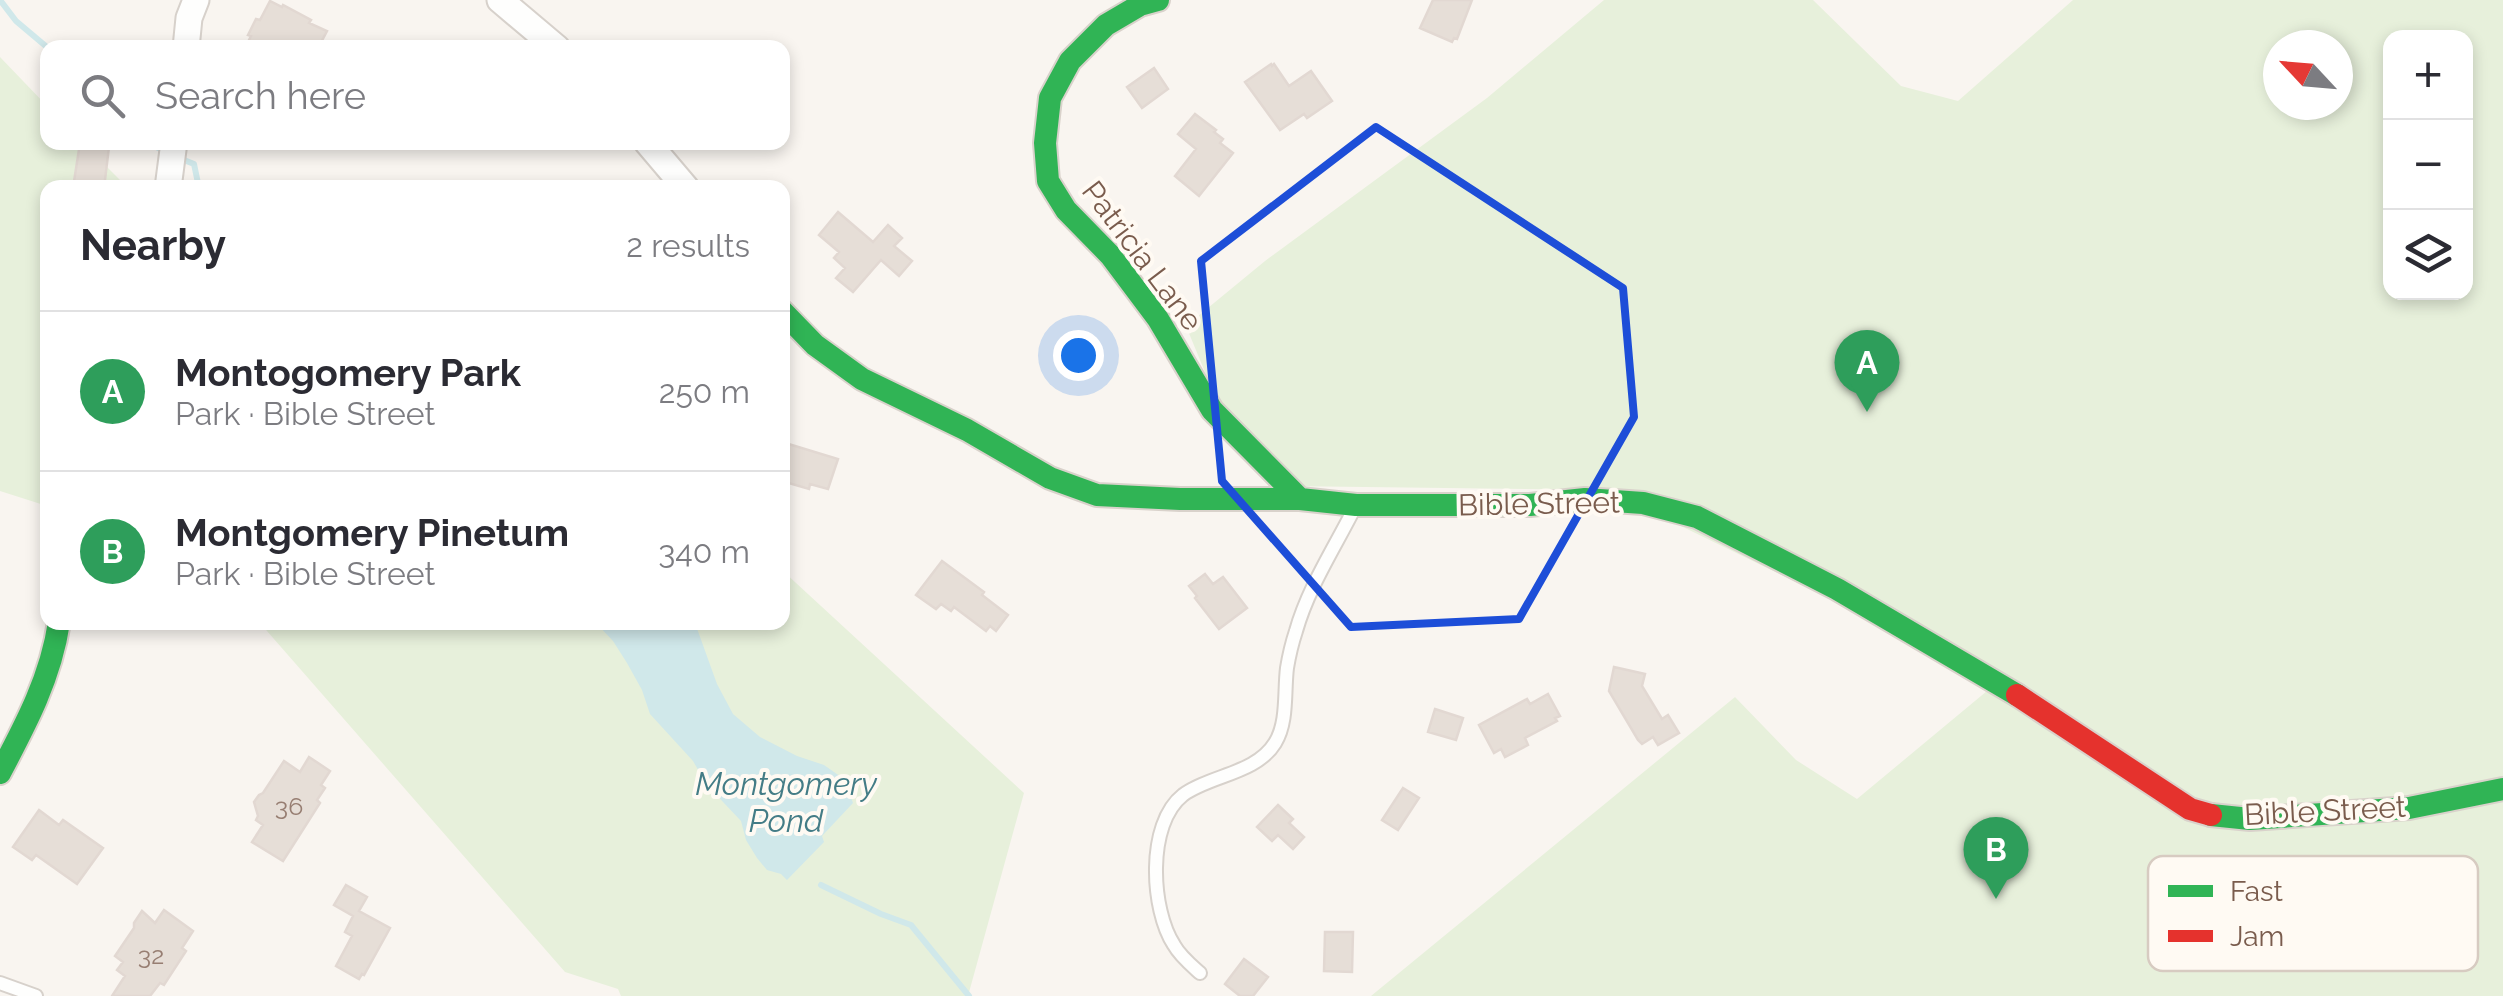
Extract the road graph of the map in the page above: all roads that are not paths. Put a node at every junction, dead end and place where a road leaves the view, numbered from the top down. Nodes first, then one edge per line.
1 (196, 0) edge
2 (500, 0) edge
3 (1158, 0) edge
4 (187, 40) edge
5 (548, 40) edge
6 (173, 150) edge
7 (654, 150) edge
8 (169, 179) edge
9 (679, 180) edge
10 (790, 320) edge
11 (1300, 499) junction
12 (1356, 505) junction
13 (57, 630) edge
14 (0, 773) edge
15 (2503, 789) edge
16 (1200, 973) dead end
17 (0, 983) edge
18 (36, 996) edge

1 - 4 street
2 - 5 street
3 - 11 street, Patricia Lane
6 - 8 street
7 - 9 street
10 - 11 street, Bible Street
11 - 12 street, Bible Street
12 - 15 street, Bible Street
12 - 16 lane
13 - 14 street
17 - 18 lane

